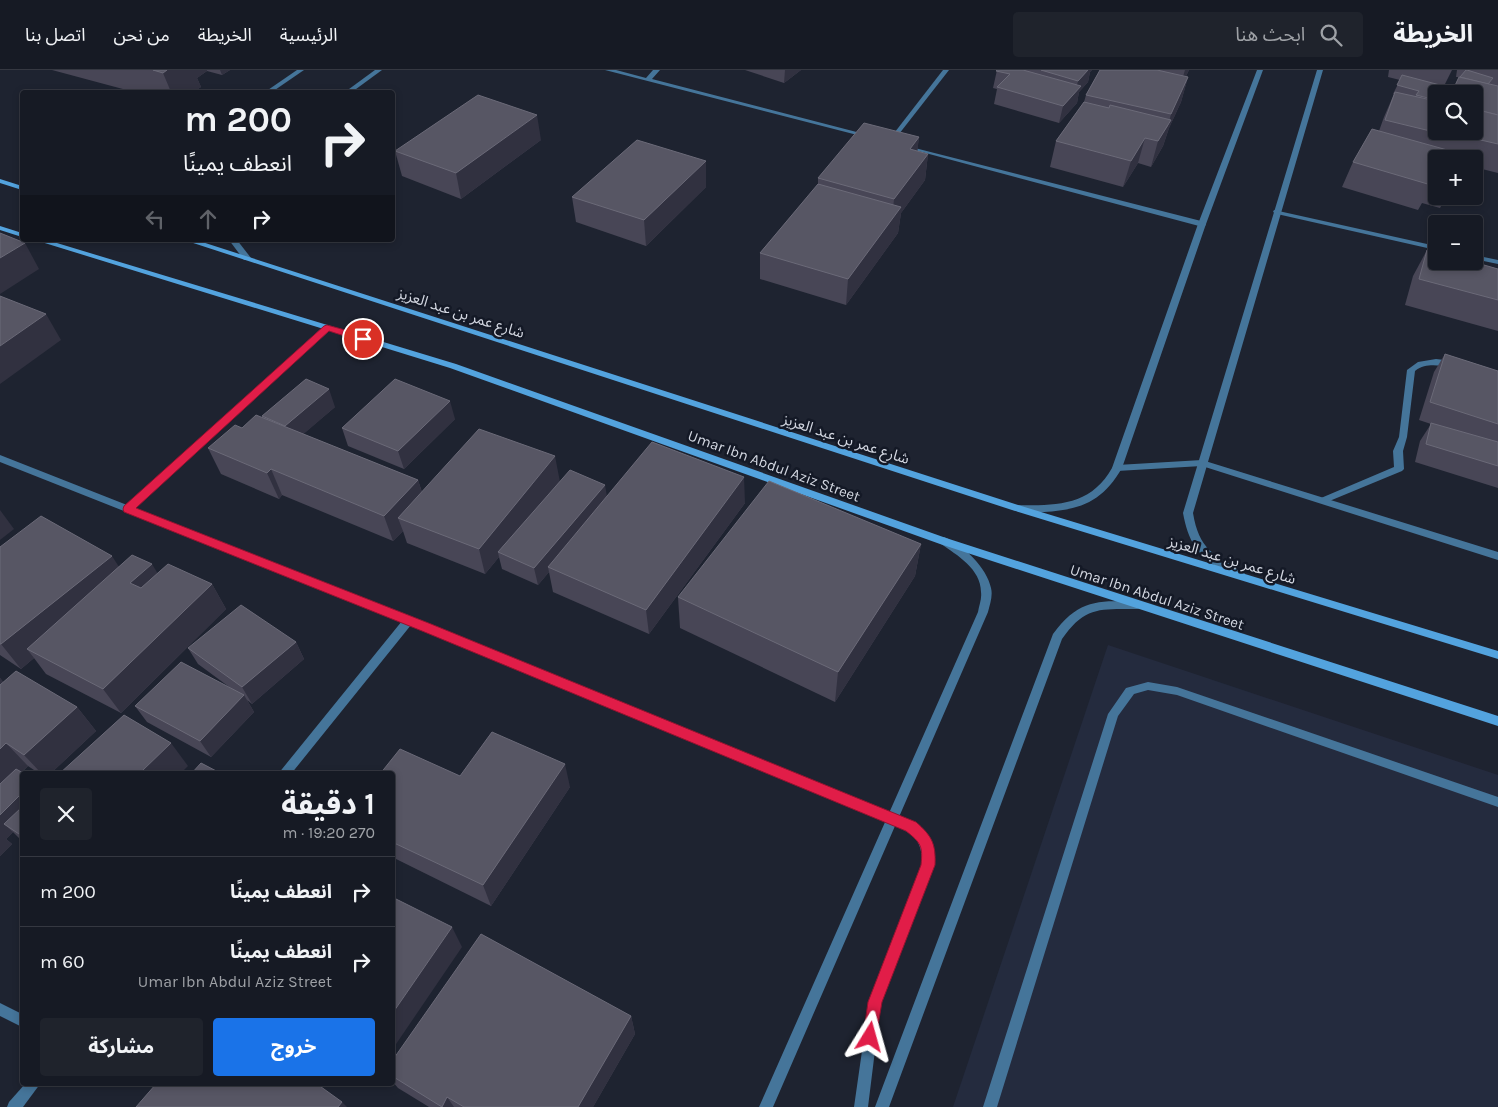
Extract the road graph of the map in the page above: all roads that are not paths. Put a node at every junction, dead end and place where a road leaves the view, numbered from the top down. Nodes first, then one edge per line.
1 (301, 70) edge
2 (379, 70) edge
3 (608, 70) edge
4 (657, 70) edge
5 (946, 70) edge
6 (1260, 70) edge
7 (1320, 70) edge
8 (647, 80) junction
9 (271, 90) edge
10 (351, 90) edge
11 (890, 142) junction
12 (0, 182) edge
13 (20, 187) edge
14 (1278, 212) junction
15 (1202, 224) junction
16 (0, 228) edge
17 (20, 234) edge
18 (46, 242) edge
19 (195, 242) edge
20 (235, 242) edge
21 (1428, 246) edge
22 (247, 258) junction
23 (1483, 258) edge
24 (1498, 262) edge
25 (327, 328) junction
26 (1466, 366) edge
27 (0, 458) edge
28 (1202, 463) junction
29 (1117, 468) junction
30 (1324, 500) junction
31 (1015, 508) junction
32 (128, 509) junction
33 (943, 541) junction
34 (1498, 556) edge
35 (1243, 577) junction
36 (1137, 605) junction
37 (408, 620) junction
38 (1498, 655) edge
39 (1498, 721) edge
40 (286, 771) edge
41 (1498, 802) edge
42 (892, 818) junction
43 (0, 1009) edge
44 (20, 1020) edge
45 (31, 1086) edge
46 (14, 1107) edge
47 (766, 1107) edge
48 (861, 1107) edge
49 (882, 1107) edge
50 (990, 1107) edge

1 - 9 street
2 - 10 street
3 - 8 street
4 - 8 street
5 - 11 street
6 - 15 street
7 - 14 street
8 - 11 street
11 - 15 street
12 - 13 main road
14 - 21 street
14 - 28 street
15 - 29 street
16 - 17 main road
18 - 25 main road, Umar Ibn Abdul Aziz Street
19 - 22 main road, شارع عمر بن عبد العزيز
20 - 22 street
22 - 31 main road, شارع عمر بن عبد العزيز
23 - 24 street
25 - 32 street
25 - 33 main road, Umar Ibn Abdul Aziz Street
26 - 30 street
27 - 32 street
28 - 29 street
28 - 30 street
28 - 35 street
29 - 31 street
30 - 34 street
31 - 35 main road, شارع عمر بن عبد العزيز
32 - 37 street
33 - 36 main road, Umar Ibn Abdul Aziz Street
33 - 42 street
35 - 38 main road, شارع عمر بن عبد العزيز
36 - 39 main road, Umar Ibn Abdul Aziz Street
36 - 49 street
37 - 40 street
37 - 42 street
41 - 50 street
42 - 47 street
42 - 48 street
43 - 44 street
45 - 46 street

